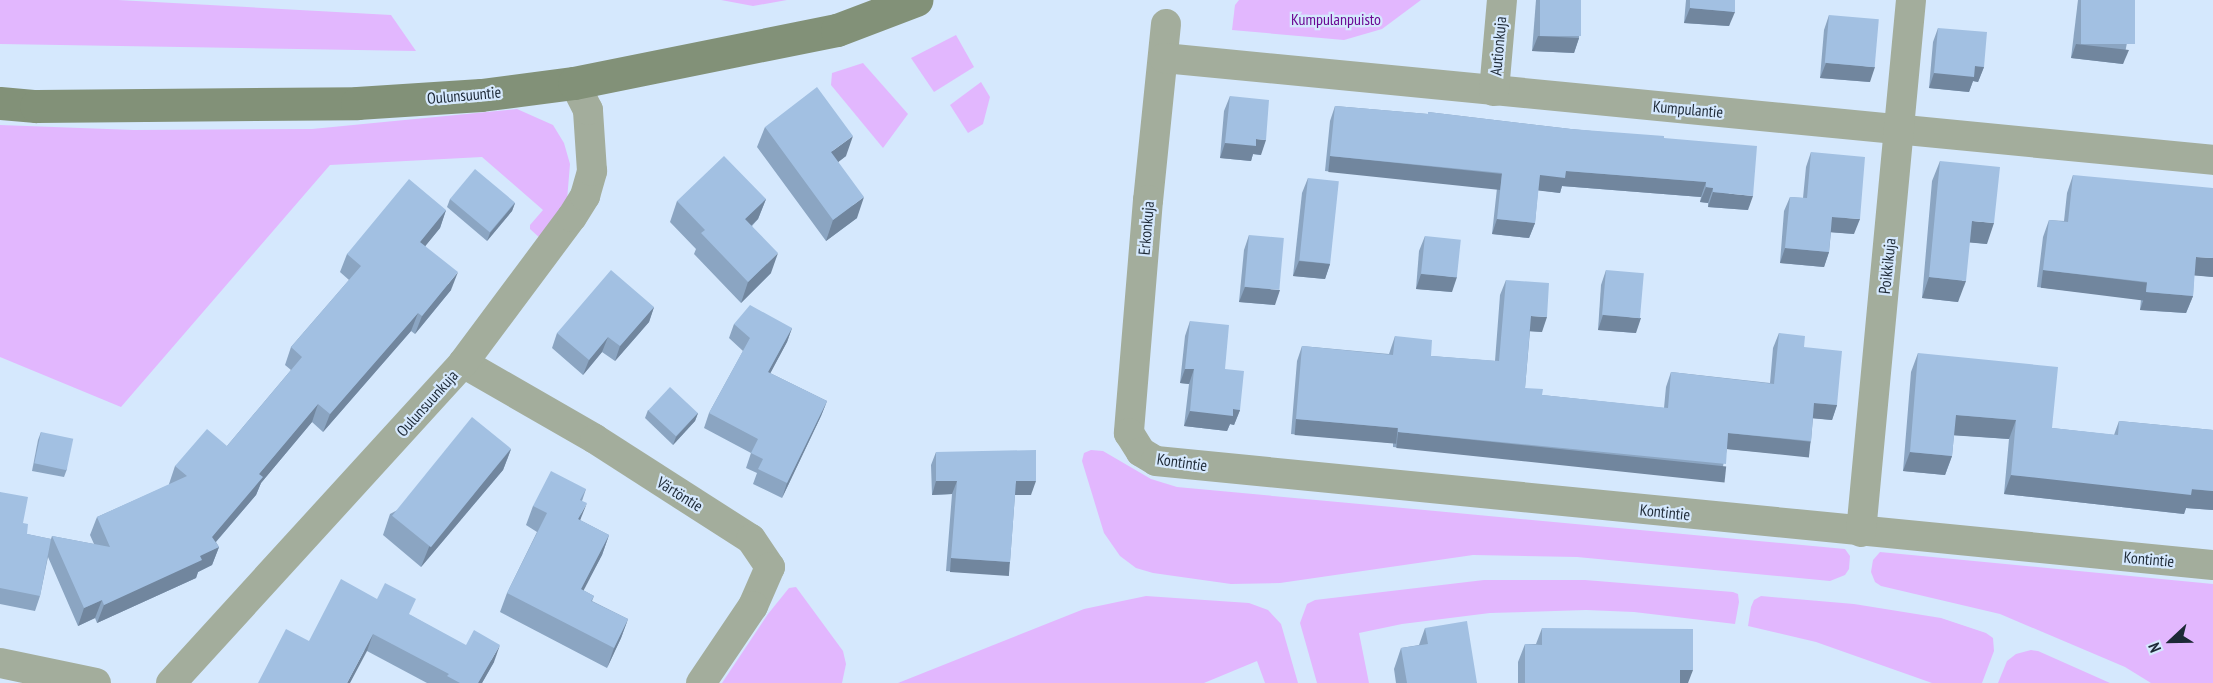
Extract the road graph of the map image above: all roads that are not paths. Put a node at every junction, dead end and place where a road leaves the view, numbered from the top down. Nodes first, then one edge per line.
1 (916, 0) edge
2 (1502, 0) edge
3 (1911, 0) edge
4 (1166, 24) dead end
5 (1164, 58) junction
6 (574, 83) junction
7 (1494, 92) junction
8 (0, 103) edge
9 (1900, 128) junction
10 (2213, 160) edge
11 (464, 363) junction
12 (1129, 433) joint
13 (1861, 532) junction
14 (2213, 565) edge
15 (0, 663) edge
16 (96, 683) edge
17 (171, 683) edge
18 (701, 683) edge

1 - 6 main road, Oulunsuuntie
2 - 7 street, Autionkuja
3 - 9 street, Poikkikuja
4 - 5 street, Erkonkuja
5 - 7 street, Kumpulantie
5 - 12 street, Erkonkuja
6 - 8 main road, Oulunsuuntie
6 - 11 street, Oulunsuunkuja
7 - 9 street, Kumpulantie
9 - 10 street, Kumpulantie
9 - 13 street, Poikkikuja
11 - 17 street, Oulunsuunkuja
11 - 18 street, Värtöntie
12 - 13 street, Kontintie
13 - 14 street, Kontintie
15 - 16 street

